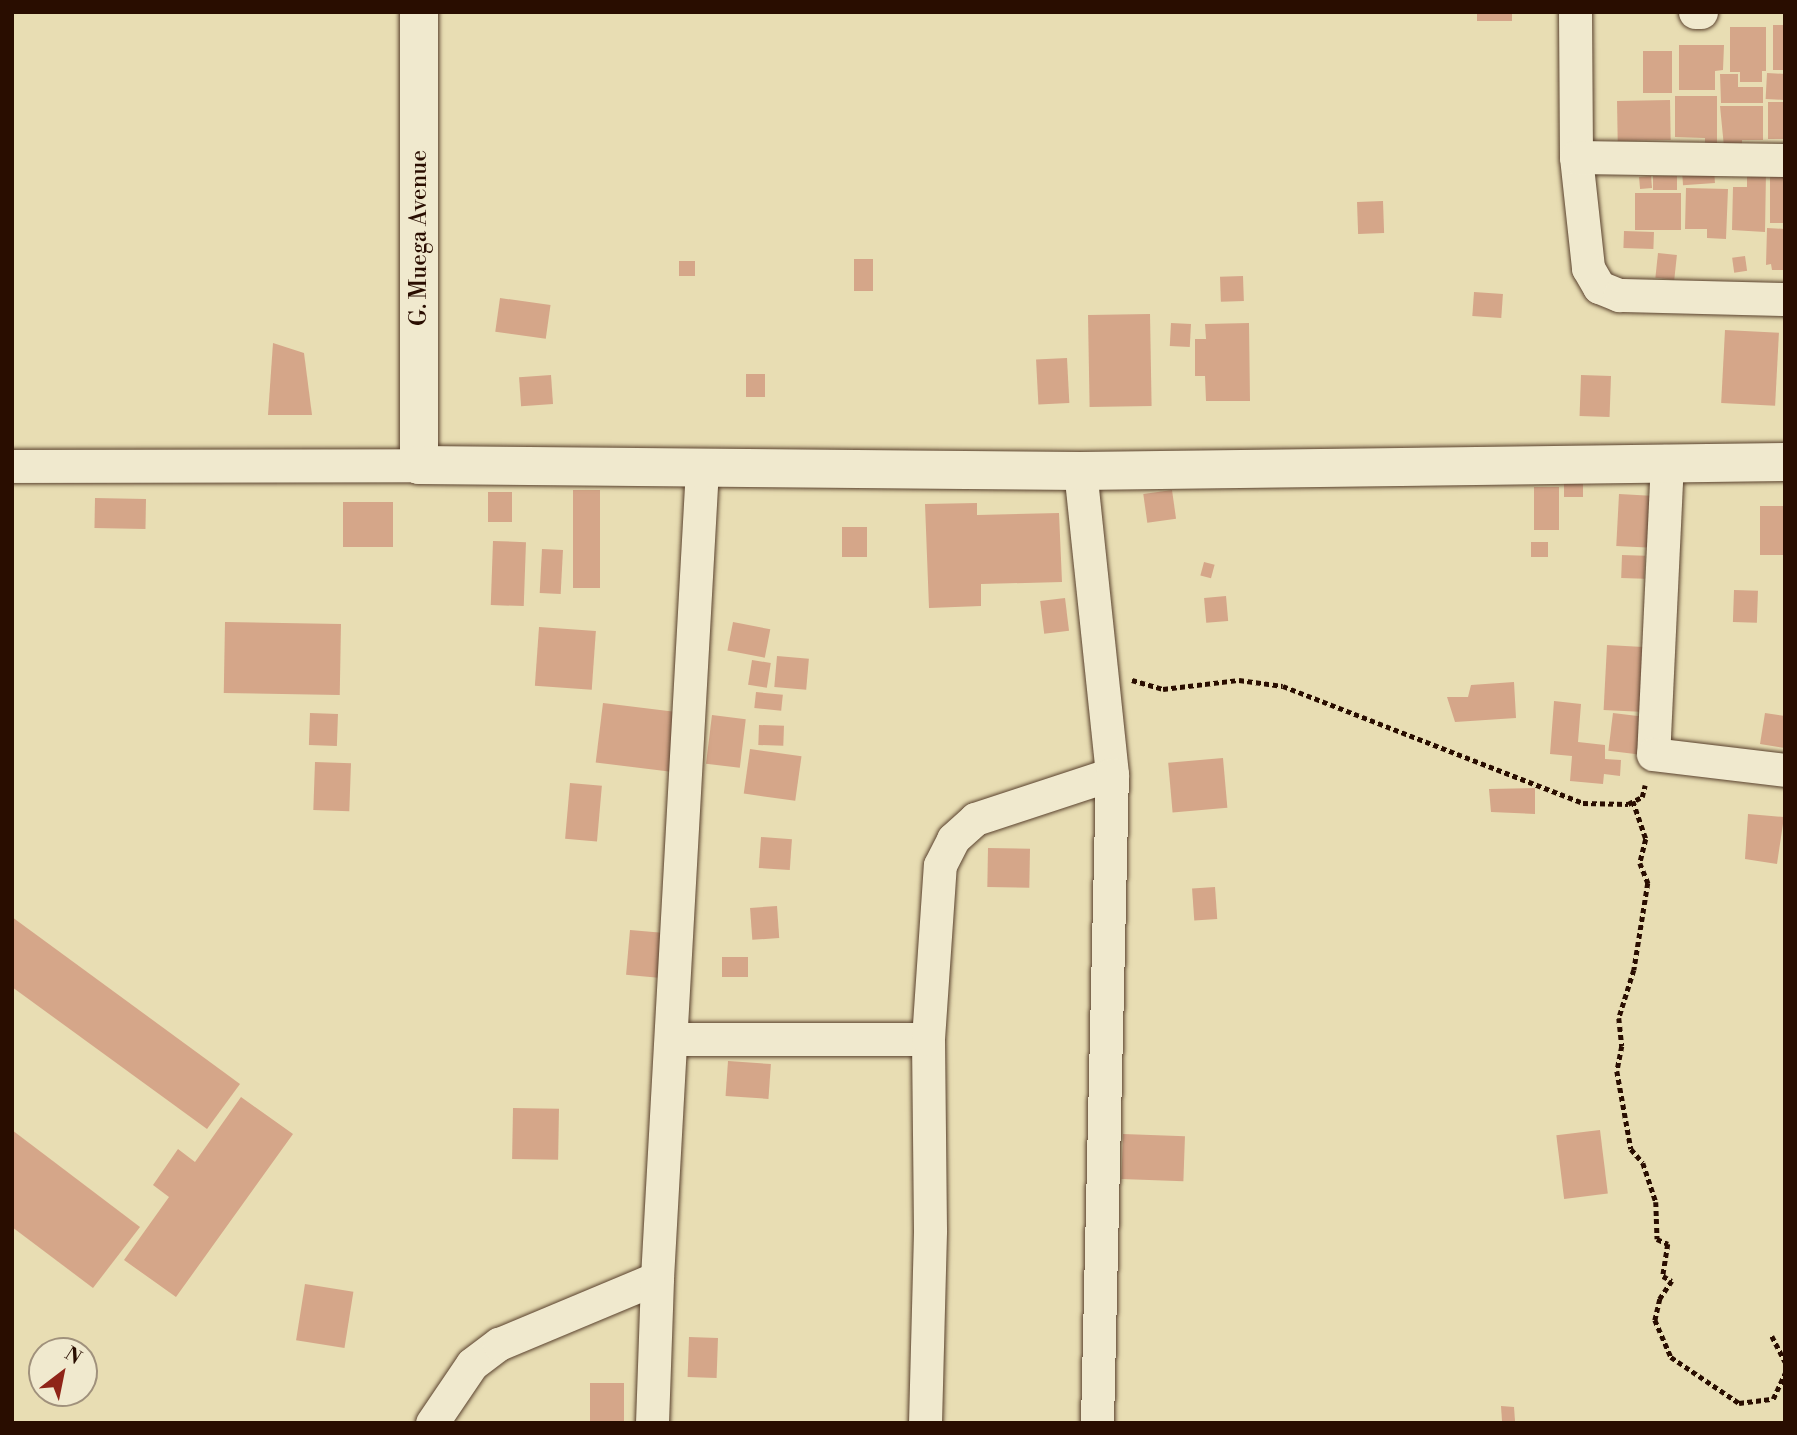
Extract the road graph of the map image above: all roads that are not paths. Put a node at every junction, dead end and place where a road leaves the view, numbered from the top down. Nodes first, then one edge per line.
1 (419, 12) edge
2 (1575, 12) edge
3 (1695, 12) edge
4 (1701, 12) edge
5 (1576, 157) junction
6 (1785, 160) edge
7 (1785, 299) edge
8 (1667, 461) junction
9 (1785, 462) edge
10 (419, 465) junction
11 (12, 466) edge
12 (702, 467) junction
13 (1080, 471) junction
14 (1785, 770) edge
15 (1112, 774) junction
16 (673, 1039) junction
17 (928, 1039) junction
18 (657, 1278) junction
19 (432, 1423) edge
20 (652, 1423) edge
21 (925, 1423) edge
22 (1097, 1423) edge

1 - 10 street, G. Muega Avenue
2 - 5 street
3 - 4 street
5 - 6 street
5 - 7 street
8 - 9 street
8 - 13 street
8 - 14 street
10 - 11 street
10 - 12 street
12 - 13 street
12 - 16 street
13 - 15 street
15 - 17 street
15 - 22 street
16 - 17 street
16 - 18 street
17 - 21 street
18 - 19 street
18 - 20 street

